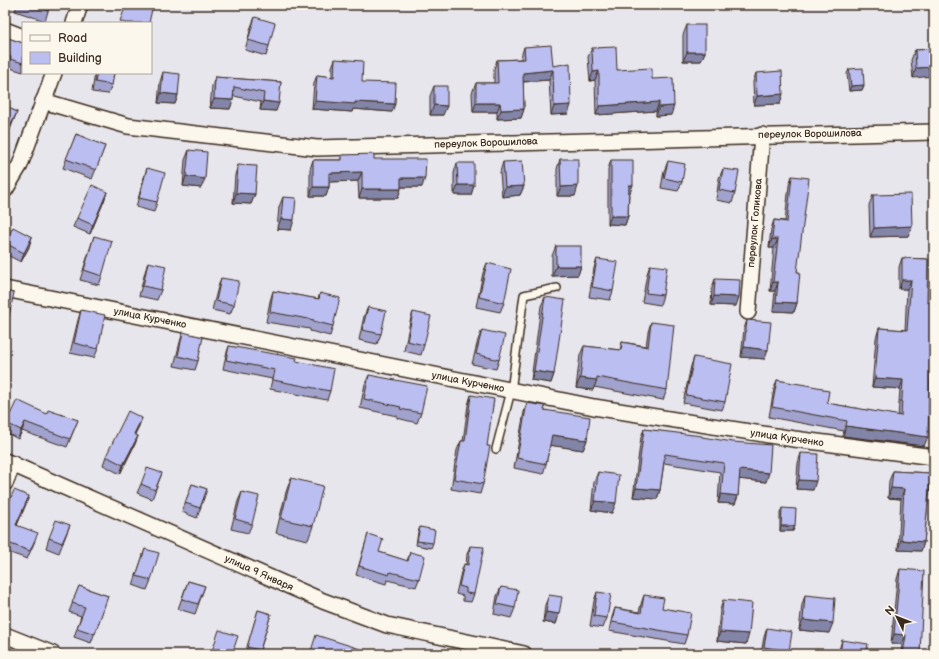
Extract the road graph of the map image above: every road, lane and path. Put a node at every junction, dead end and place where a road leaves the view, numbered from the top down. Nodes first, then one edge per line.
1 (80, 5) edge
2 (74, 22) edge
3 (5, 30) edge
4 (22, 37) edge
5 (54, 74) edge
6 (43, 101) junction
7 (934, 132) edge
8 (762, 135) junction
9 (5, 190) edge
10 (557, 288) dead end
11 (5, 289) edge
12 (748, 312) dead end
13 (511, 391) junction
14 (496, 449) dead end
15 (934, 457) edge
16 (9, 463) edge
17 (5, 483) edge
18 (5, 635) edge
19 (499, 652) edge
20 (53, 654) edge
21 (524, 654) edge

1 - 2 street
3 - 4 street
5 - 6 street
6 - 8 street, переулок Ворошилова
6 - 9 street
7 - 8 street, переулок Ворошилова
8 - 12 street, переулок Голикова
10 - 13 lane
11 - 13 street, улица Курченко
13 - 14 lane
13 - 15 street, улица Курченко
16 - 17 street
16 - 19 street, улица 9 Января
18 - 20 street
19 - 21 street, улица 9 Января

